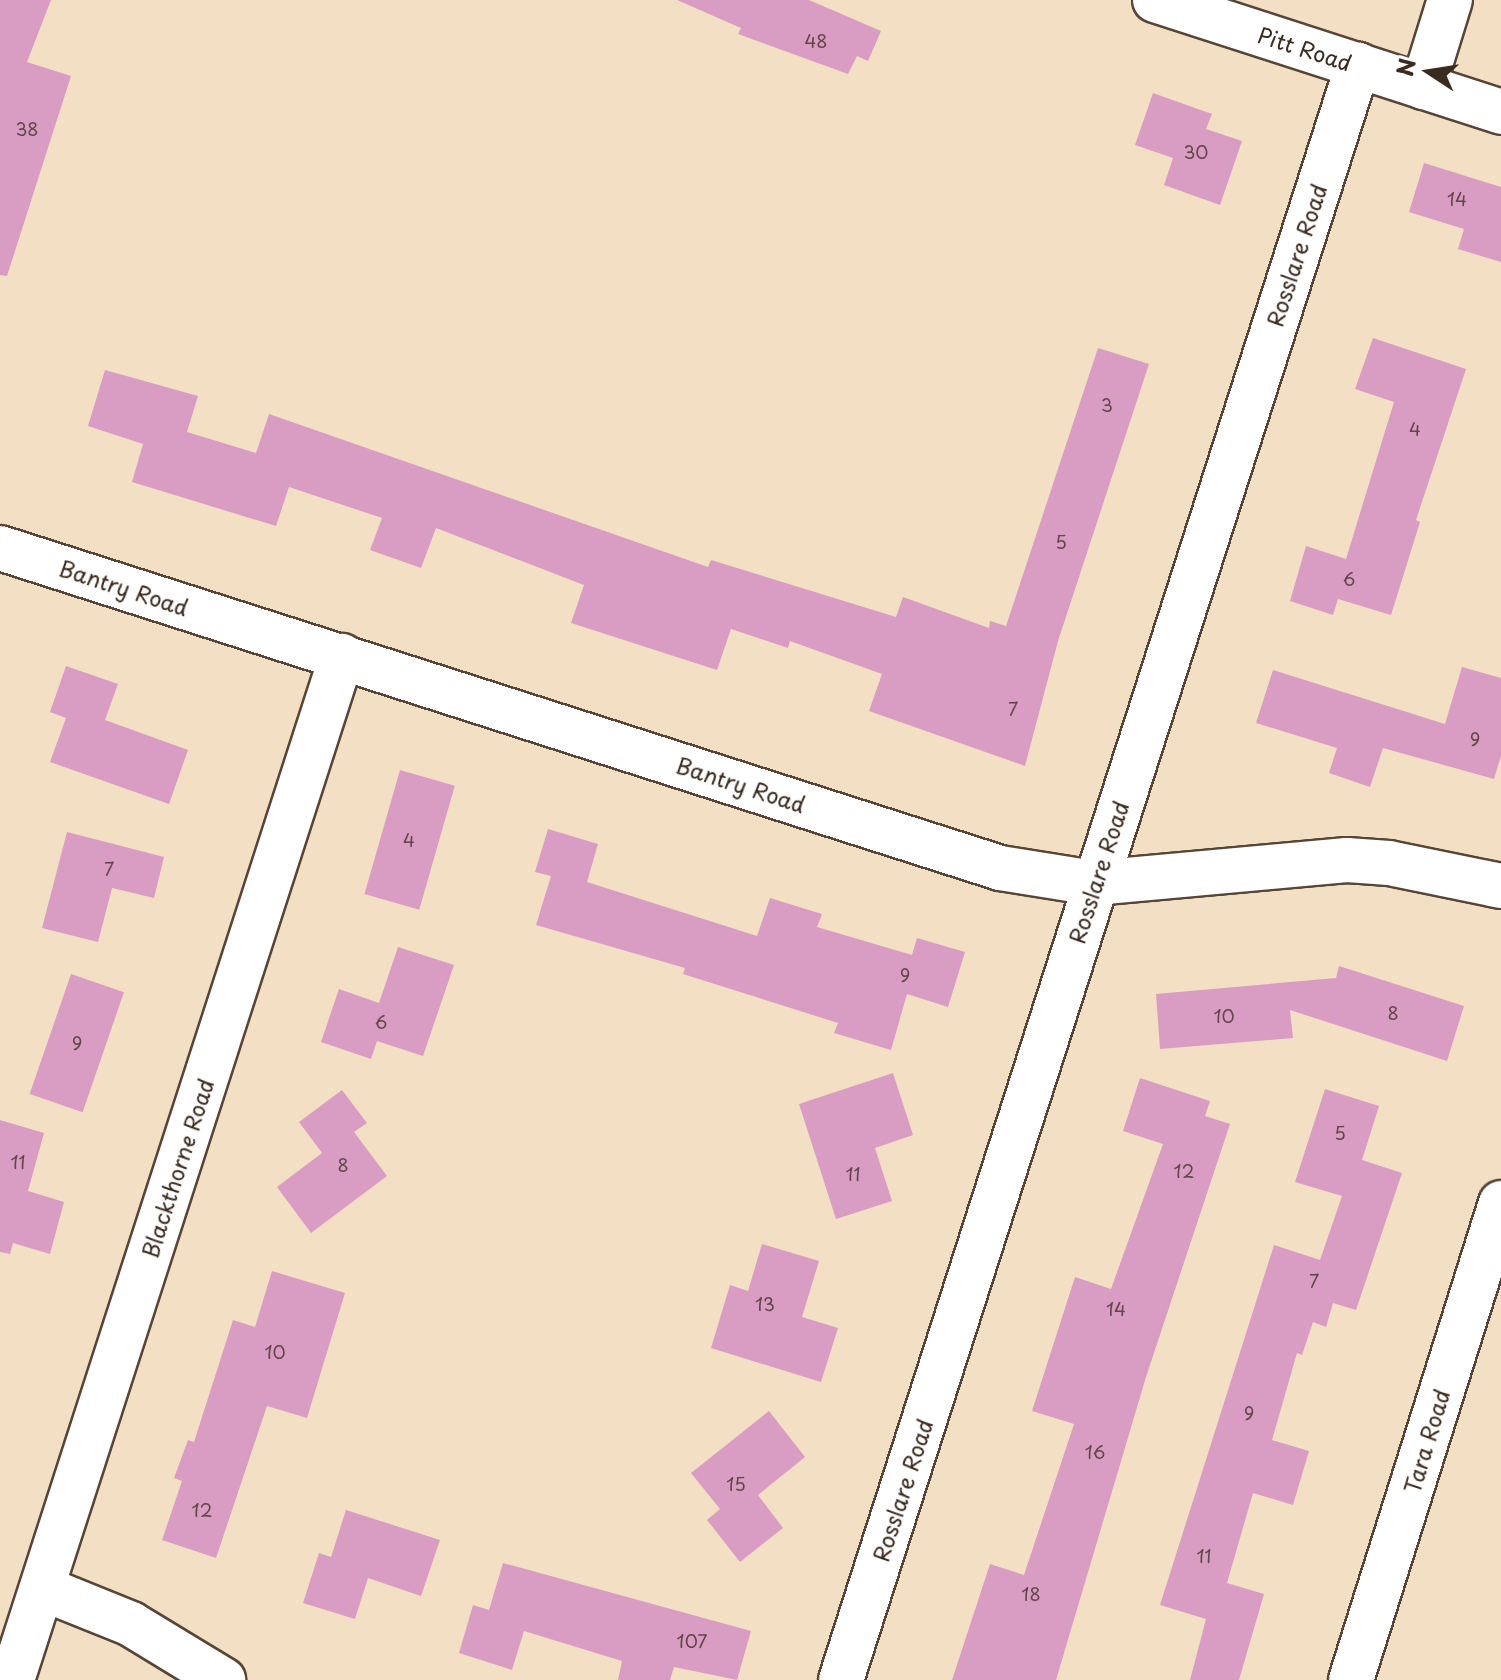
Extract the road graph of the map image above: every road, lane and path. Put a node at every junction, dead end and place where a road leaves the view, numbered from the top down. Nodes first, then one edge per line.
1 (1155, 0) edge
2 (1450, 0) edge
3 (1358, 65) junction
4 (1423, 87) junction
5 (1501, 112) edge
6 (0, 548) edge
7 (342, 656) junction
8 (1094, 883) junction
9 (1501, 886) edge
10 (1501, 1203) edge
11 (42, 1588) junction
12 (12, 1680) edge
13 (223, 1680) edge
14 (841, 1680) edge
15 (1351, 1680) edge

1 - 3 street, Pitt Road
2 - 4 street
3 - 4 street, Pitt Road
3 - 8 street, Rosslare Road
4 - 5 street, Pitt Road
6 - 7 street, Bantry Road
7 - 8 street, Bantry Road
7 - 11 street, Blackthorne Road
8 - 9 street, Bantry Road
8 - 14 street, Rosslare Road
10 - 15 street, Tara Road
11 - 12 street, Blackthorne Road
11 - 13 street

